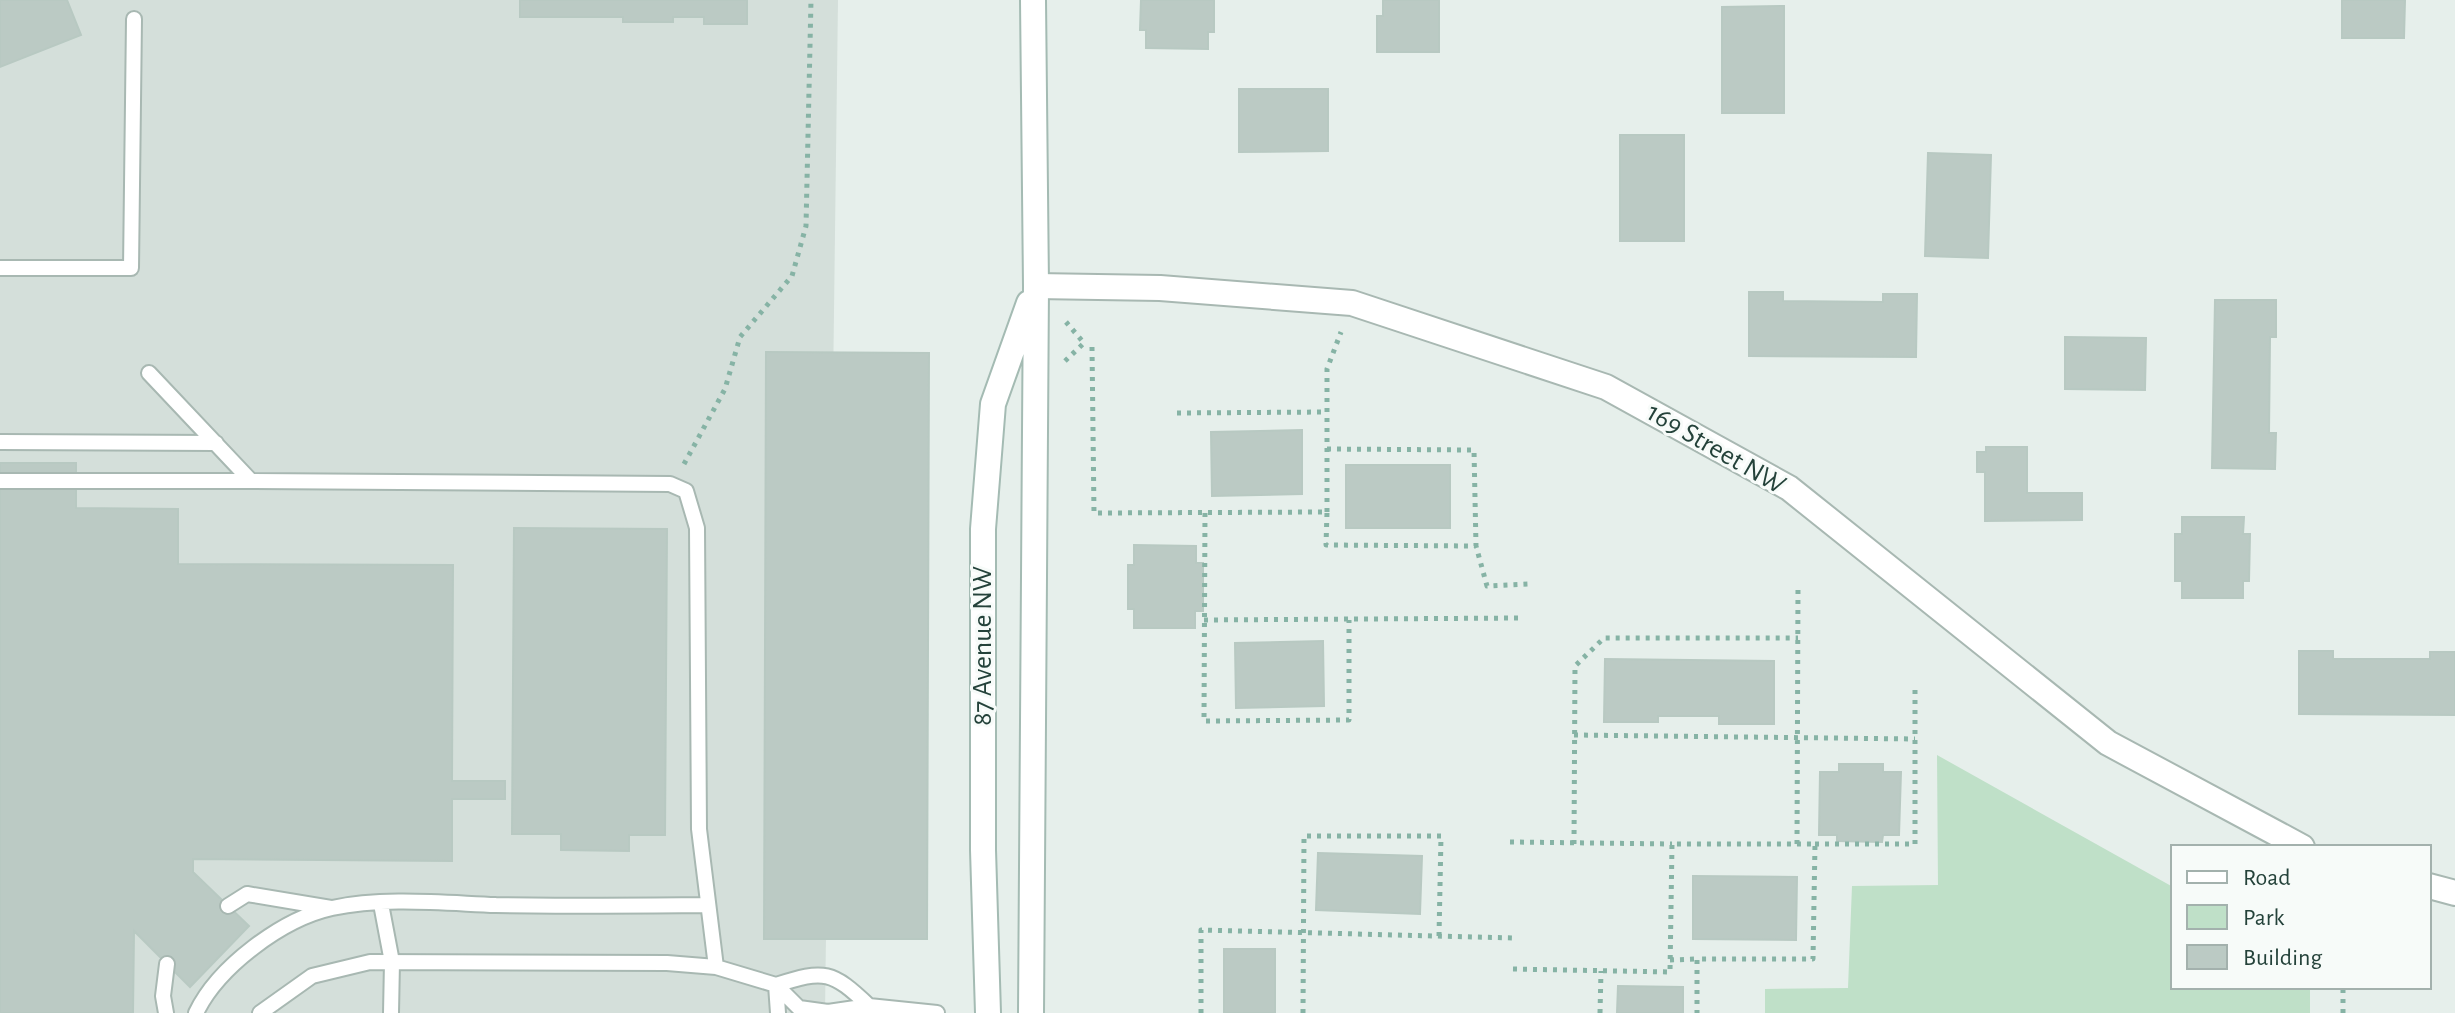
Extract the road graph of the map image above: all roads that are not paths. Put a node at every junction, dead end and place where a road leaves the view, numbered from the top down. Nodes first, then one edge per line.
1 (1033, 0) edge
2 (134, 19) dead end
3 (0, 268) edge
4 (1036, 286) junction
5 (149, 373) dead end
6 (0, 442) edge
7 (216, 443) junction
8 (0, 481) edge
9 (251, 481) junction
10 (2298, 845) edge
11 (2431, 887) edge
12 (2455, 893) edge
13 (381, 904) junction
14 (708, 905) junction
15 (228, 906) dead end
16 (332, 908) junction
17 (392, 962) junction
18 (167, 964) dead end
19 (716, 967) junction
20 (776, 985) junction
21 (869, 1006) junction
22 (166, 1013) edge
23 (196, 1013) edge
24 (260, 1013) edge
25 (391, 1013) edge
26 (778, 1013) edge
27 (937, 1013) edge
28 (988, 1013) edge
29 (1031, 1013) edge

1 - 4 main road, 87 Avenue NW
2 - 3 lane
4 - 10 main road, 169 Street NW
4 - 28 main road, 87 Avenue NW
4 - 29 main road, 87 Avenue NW
5 - 7 lane
6 - 7 lane
7 - 9 lane
8 - 9 lane
9 - 14 lane
11 - 12 main road
13 - 14 lane
13 - 16 lane
13 - 17 lane
14 - 19 lane
15 - 16 lane
16 - 23 lane
17 - 19 lane
17 - 24 lane
17 - 25 lane
18 - 22 lane
19 - 20 lane
20 - 21 lane
20 - 21 lane
20 - 26 lane
21 - 27 lane

